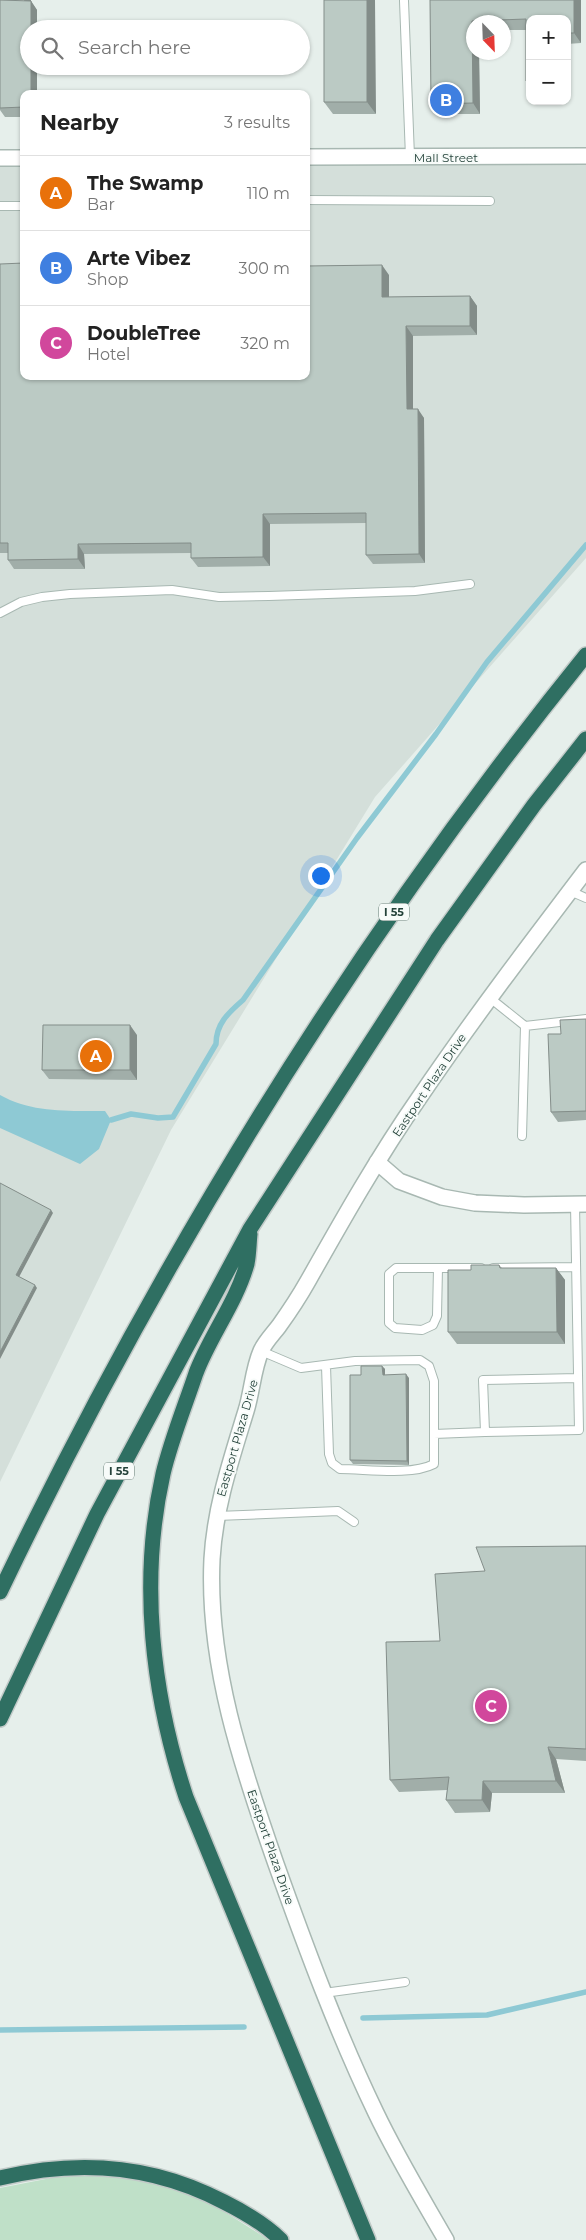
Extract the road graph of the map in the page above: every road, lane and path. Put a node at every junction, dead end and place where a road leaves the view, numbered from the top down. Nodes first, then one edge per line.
1 (404, 1) edge
2 (586, 156) edge
3 (310, 157) edge
4 (410, 157) junction
5 (0, 158) edge
6 (20, 158) edge
7 (310, 200) edge
8 (490, 201) dead end
9 (0, 206) edge
10 (20, 206) edge
11 (470, 584) dead end
12 (0, 613) edge
13 (586, 655) edge
14 (586, 739) edge
15 (586, 870) edge
16 (570, 891) junction
17 (586, 898) edge
18 (490, 998) junction
19 (586, 1019) edge
20 (525, 1026) junction
21 (522, 1136) dead end
22 (377, 1162) junction
23 (580, 1204) edge
24 (250, 1229) junction
25 (576, 1267) junction
26 (438, 1268) junction
27 (261, 1351) junction
28 (326, 1366) junction
29 (578, 1378) junction
30 (485, 1432) junction
31 (434, 1434) junction
32 (217, 1516) junction
33 (354, 1522) dead end
34 (0, 1592) edge
35 (0, 1719) edge
36 (405, 1982) dead end
37 (324, 1993) junction
38 (0, 2178) edge
39 (281, 2240) edge
40 (368, 2240) edge
41 (446, 2240) edge

1 - 4 lane
2 - 4 street, Mall Street
3 - 4 street, Mall Street
5 - 6 street
7 - 8 lane
9 - 10 lane
11 - 12 lane
13 - 34 highway, I 55
14 - 24 highway, I 55
15 - 16 street, Eastport Plaza Drive
16 - 17 lane
16 - 18 street, Eastport Plaza Drive
18 - 20 lane
18 - 22 street, Eastport Plaza Drive
19 - 20 lane
20 - 21 lane
22 - 23 street
22 - 27 street, Eastport Plaza Drive
23 - 25 lane
24 - 35 highway, I 55
24 - 40 highway
25 - 26 lane
25 - 29 lane
26 - 26 lane
27 - 28 lane
27 - 32 street, Eastport Plaza Drive
28 - 31 lane
28 - 31 lane
29 - 30 lane
29 - 30 lane
30 - 31 lane
32 - 33 lane
32 - 37 street, Eastport Plaza Drive
36 - 37 lane
37 - 41 street, Eastport Plaza Drive
38 - 39 highway

